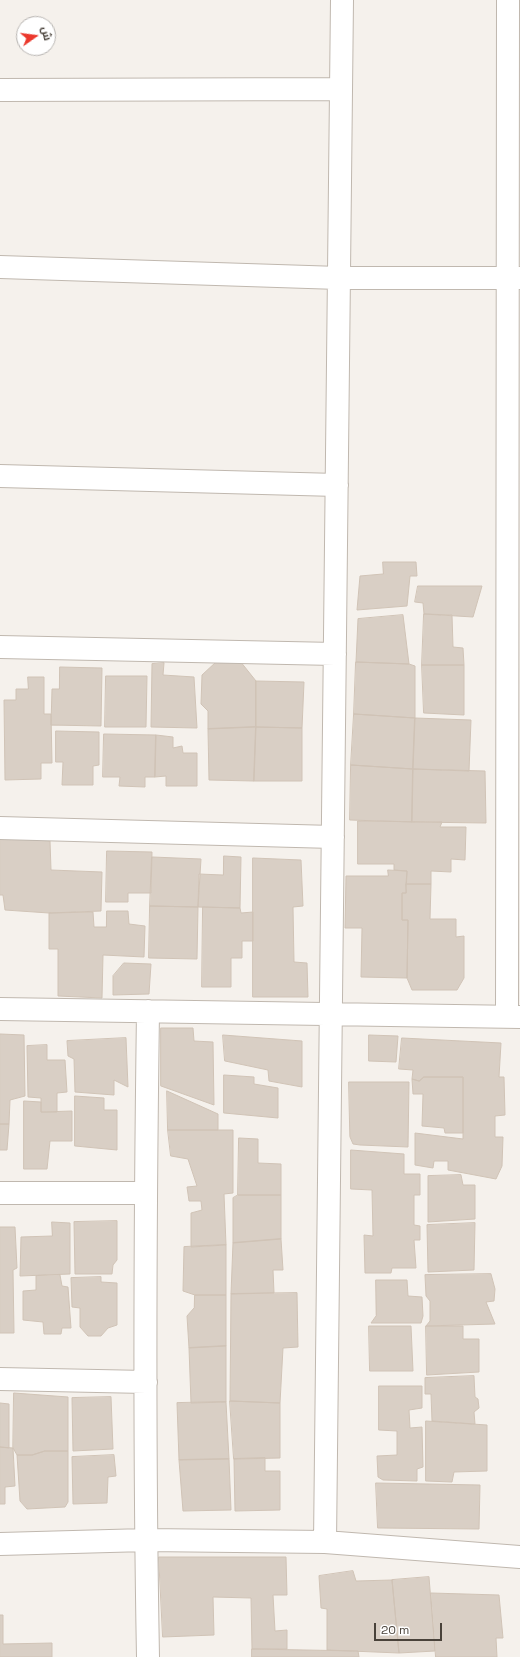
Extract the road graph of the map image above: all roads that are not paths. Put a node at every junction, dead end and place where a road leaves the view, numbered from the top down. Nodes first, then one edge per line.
1 (342, 0) edge
2 (508, 0) edge
3 (514, 87) edge
4 (341, 89) junction
5 (0, 90) edge
6 (0, 267) edge
7 (339, 278) junction
8 (514, 278) edge
9 (514, 475) edge
10 (0, 476) edge
11 (337, 485) junction
12 (0, 647) edge
13 (335, 654) junction
14 (514, 659) edge
15 (0, 828) edge
16 (514, 829) edge
17 (333, 837) junction
18 (0, 1009) edge
19 (148, 1011) junction
20 (331, 1014) junction
21 (513, 1017) edge
22 (0, 1193) edge
23 (146, 1193) junction
24 (0, 1380) edge
25 (146, 1382) junction
26 (146, 1540) junction
27 (325, 1542) junction
28 (0, 1544) edge
29 (520, 1557) edge
30 (148, 1657) edge

1 - 4 street
2 - 3 street
3 - 8 street
4 - 5 street
4 - 7 street
6 - 7 street
7 - 8 street
7 - 11 street
8 - 9 street
9 - 14 street
10 - 11 street
11 - 13 street
12 - 13 street
13 - 17 street
14 - 16 street
15 - 17 street
16 - 21 street
17 - 20 street
18 - 19 street
19 - 20 street
19 - 23 street
20 - 21 street
20 - 27 street
22 - 23 street
23 - 25 street
24 - 25 street
25 - 26 street
26 - 27 street
26 - 28 street
26 - 30 street
27 - 29 street

